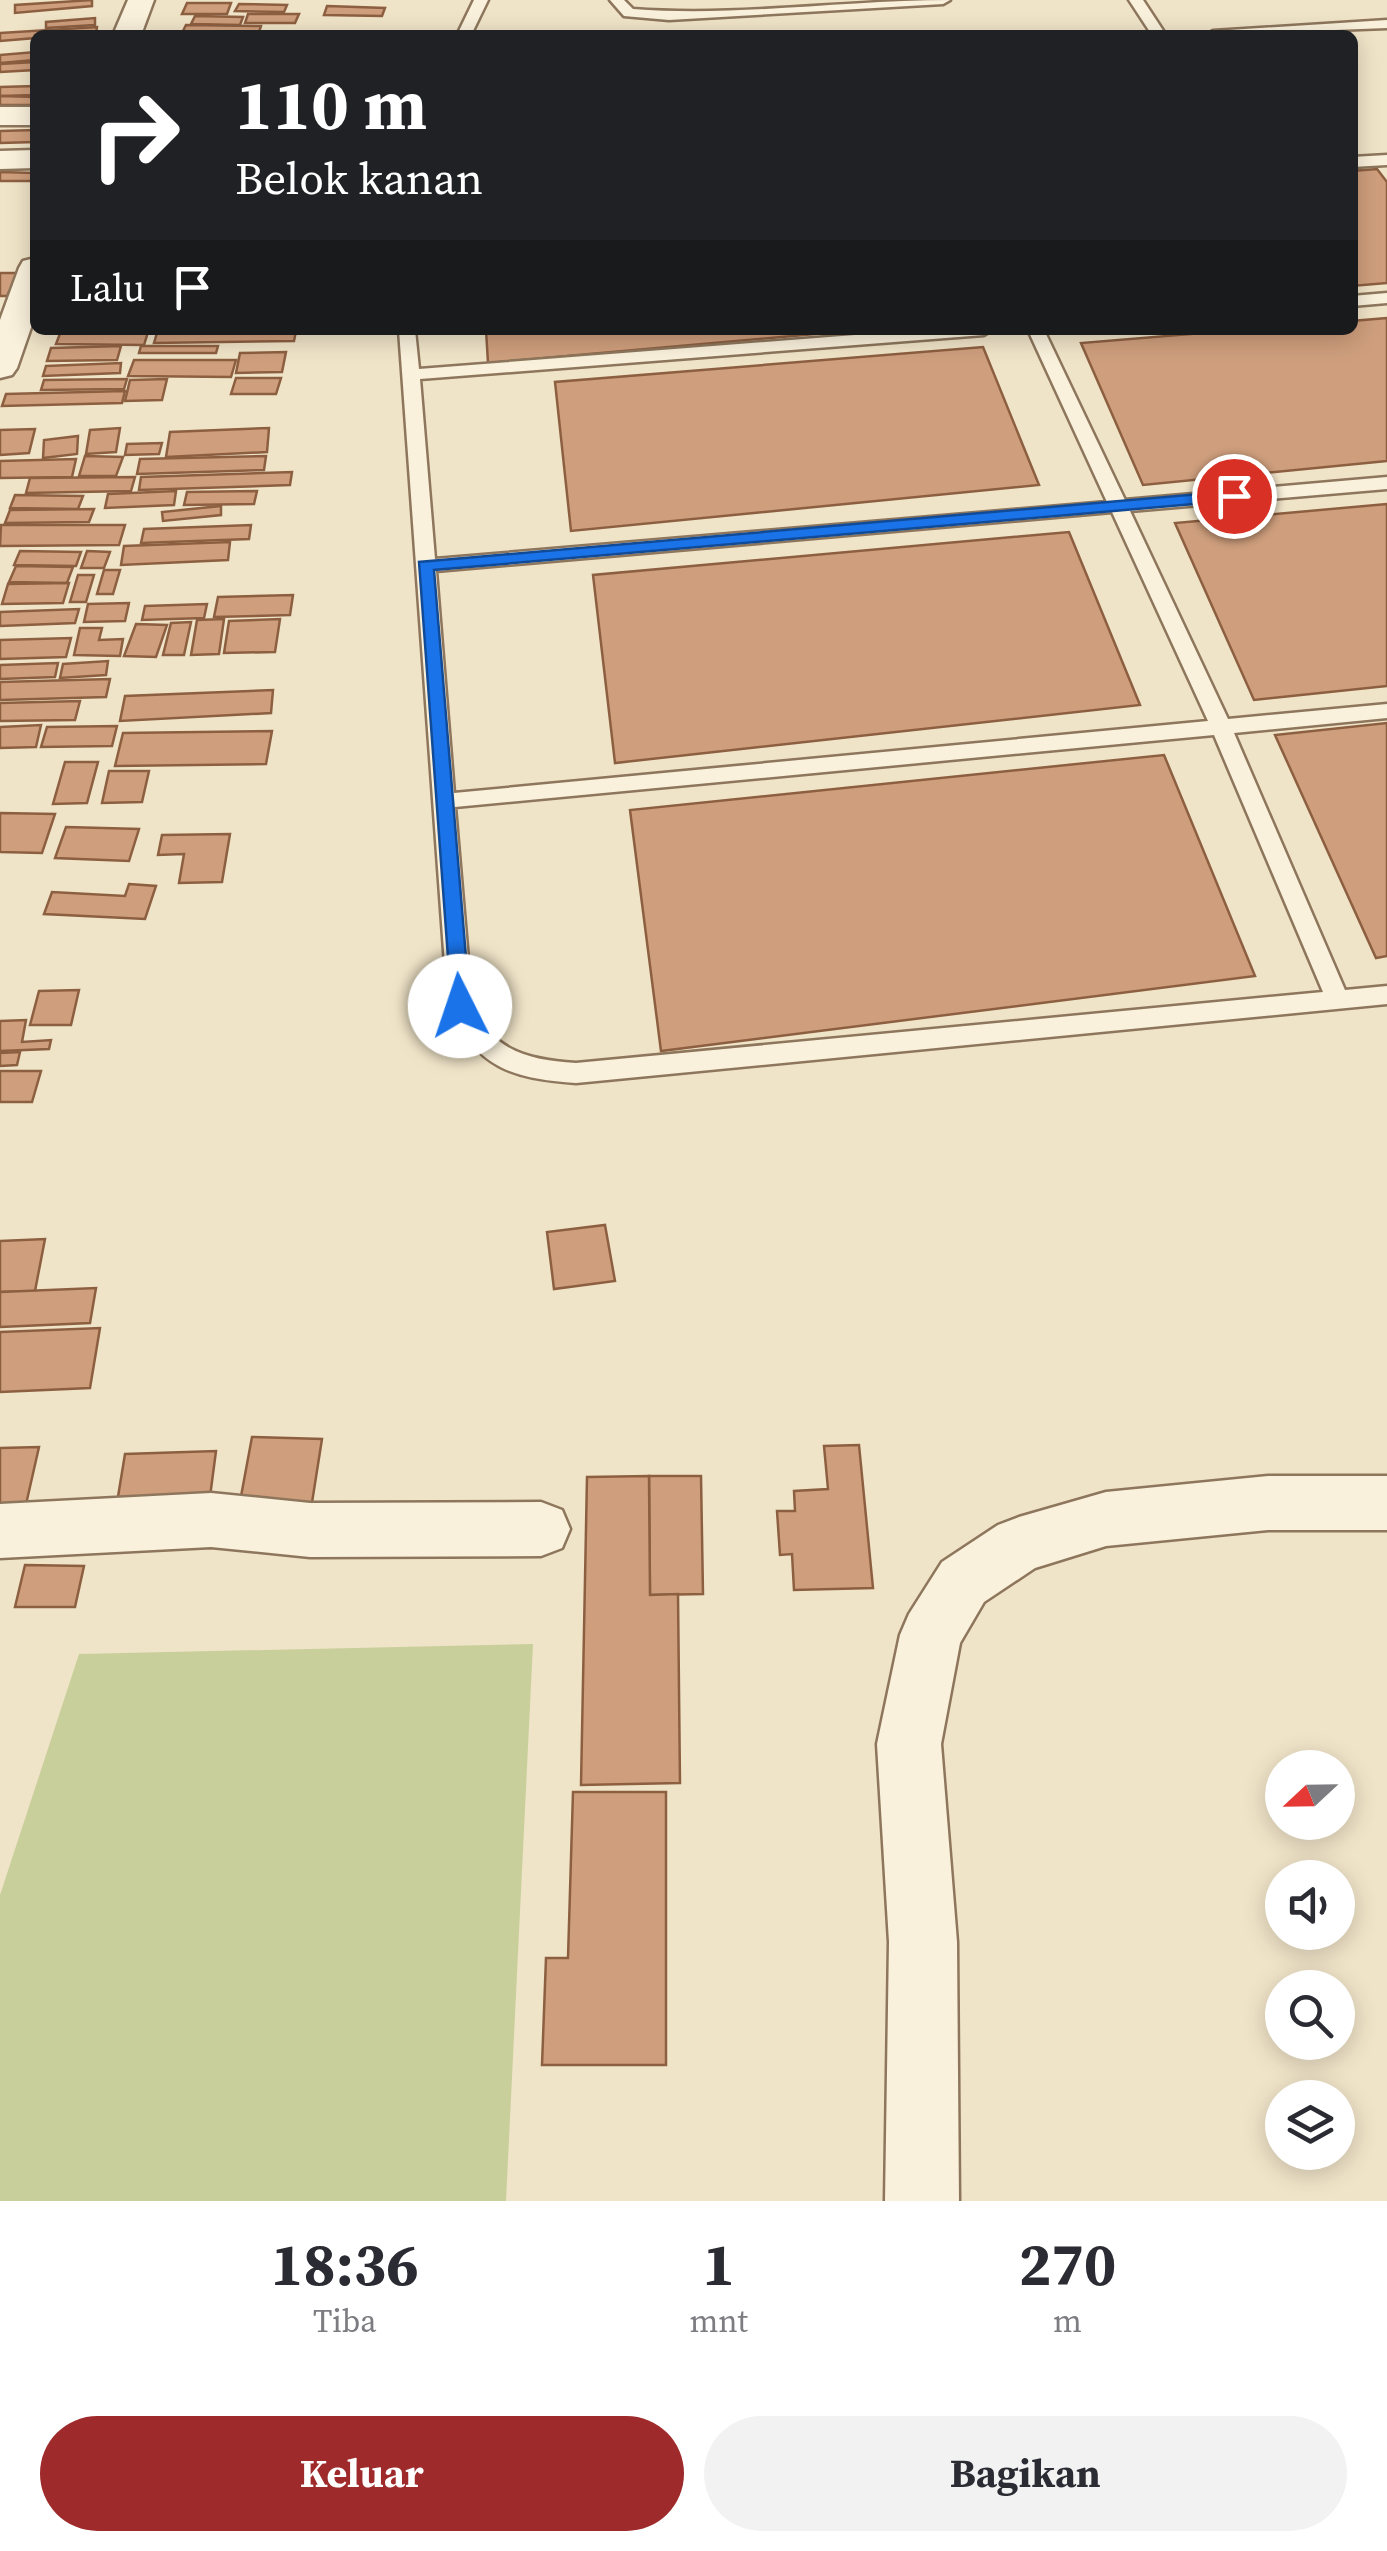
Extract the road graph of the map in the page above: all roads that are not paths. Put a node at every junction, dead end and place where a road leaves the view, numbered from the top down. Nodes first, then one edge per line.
1 (141, 0) edge
2 (481, 0) edge
3 (617, 0) edge
4 (944, 0) edge
5 (1136, 0) edge
6 (1387, 24) edge
7 (129, 30) edge
8 (466, 30) edge
9 (1155, 30) edge
10 (1292, 30) edge
11 (0, 116) edge
12 (30, 116) edge
13 (30, 159) edge
14 (0, 160) edge
15 (1387, 160) edge
16 (1358, 162) edge
17 (19, 289) edge
18 (1387, 298) edge
19 (1358, 300) edge
20 (407, 335) edge
21 (920, 335) edge
22 (1038, 335) edge
23 (0, 368) edge
24 (410, 375) junction
25 (1387, 484) edge
26 (1119, 506) junction
27 (425, 566) junction
28 (1387, 711) edge
29 (1221, 727) junction
30 (444, 800) junction
31 (1387, 995) edge
32 (1337, 998) junction
33 (1387, 1503) edge
34 (541, 1529) dead end
35 (0, 1531) edge
36 (922, 2201) edge

1 - 7 street
2 - 8 lane
3 - 4 lane
5 - 9 lane
6 - 10 lane
11 - 12 street
13 - 14 street
15 - 16 lane
17 - 23 street
18 - 19 lane
20 - 24 lane
21 - 24 lane
22 - 26 lane
24 - 27 lane
25 - 26 lane
26 - 27 lane
26 - 29 lane
27 - 30 lane
28 - 29 lane
29 - 30 lane
29 - 32 lane
30 - 32 lane
31 - 32 lane
33 - 36 street
34 - 35 street

